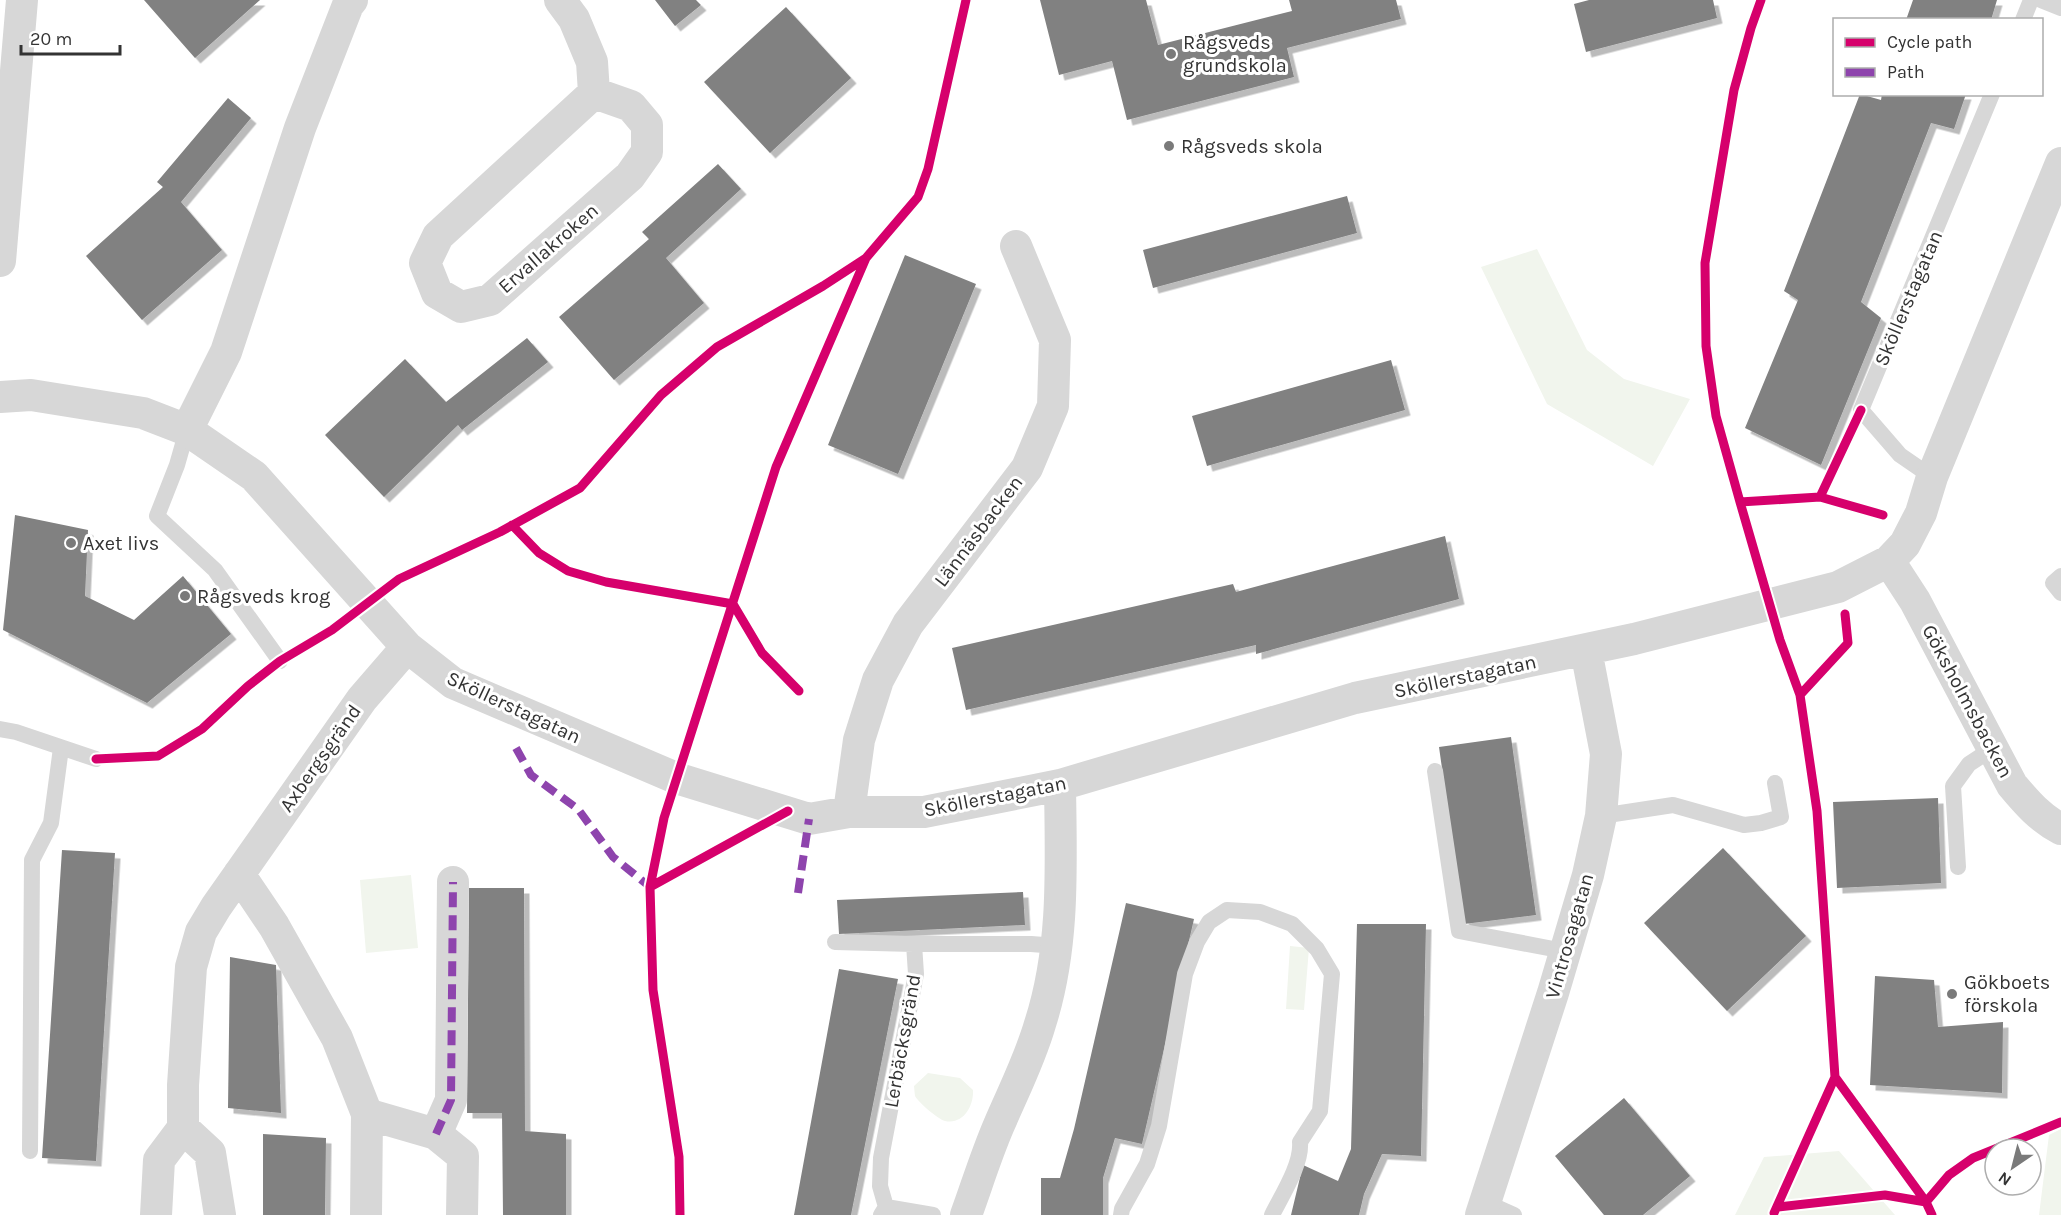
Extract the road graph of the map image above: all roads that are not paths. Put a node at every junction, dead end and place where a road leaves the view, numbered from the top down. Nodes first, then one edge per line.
1 (22, 0) edge
2 (352, 0) edge
3 (560, 0) edge
4 (2031, 0) edge
5 (2041, 0) edge
6 (2061, 8) edge
7 (2024, 18) edge
8 (594, 93) junction
9 (1991, 96) edge
10 (2061, 163) edge
11 (1016, 246) dead end
12 (0, 261) edge
13 (0, 397) edge
14 (187, 430) junction
15 (1932, 477) junction
16 (1889, 561) junction
17 (2061, 576) edge
18 (2061, 593) edge
19 (407, 647) junction
20 (1586, 650) junction
21 (280, 661) dead end
22 (0, 729) edge
23 (61, 748) junction
24 (1992, 749) junction
25 (96, 759) dead end
26 (1435, 771) dead end
27 (1775, 783) dead end
28 (1060, 785) junction
29 (849, 812) junction
30 (1601, 816) junction
31 (2061, 829) edge
32 (1958, 867) dead end
33 (239, 874) junction
34 (453, 882) dead end
35 (835, 942) dead end
36 (914, 944) junction
37 (1057, 946) junction
38 (1564, 951) junction
39 (367, 1114) junction
40 (183, 1128) junction
41 (436, 1134) junction
42 (30, 1151) dead end
43 (1483, 1208) edge
44 (883, 1211) edge
45 (156, 1215) edge
46 (219, 1215) edge
47 (366, 1215) edge
48 (462, 1215) edge
49 (933, 1215) edge
50 (966, 1215) edge
51 (1121, 1215) edge
52 (1272, 1215) edge
53 (1514, 1215) edge

1 - 12 street
2 - 14 street
3 - 8 street
4 - 7 lane
5 - 6 lane
8 - 8 street, Ervallakroken
9 - 15 lane, Sköllerstagatan
10 - 15 street, Sköllerstagatan
11 - 29 street, Lännäsbacken
13 - 14 street, Sköllerstagatan
14 - 19 street, Sköllerstagatan
14 - 21 lane
15 - 16 street, Sköllerstagatan
16 - 20 street, Sköllerstagatan
16 - 24 street, Göksholmsbacken
17 - 18 lane
19 - 29 street, Sköllerstagatan
19 - 33 street, Axbergsgränd
20 - 28 street, Sköllerstagatan
20 - 30 street, Vintrosagatan
22 - 23 lane
23 - 25 lane
23 - 42 lane
24 - 31 street, Göksholmsbacken
24 - 32 lane
26 - 38 lane
27 - 30 lane
28 - 29 street, Sköllerstagatan
28 - 37 street
30 - 38 street, Vintrosagatan
33 - 39 street
33 - 40 street, Axbergsgränd
34 - 41 street
35 - 36 lane
36 - 37 lane
36 - 44 lane, Lerbäcksgränd
37 - 50 street
38 - 43 street, Vintrosagatan
39 - 41 street
39 - 47 street
40 - 45 street
40 - 46 street
41 - 48 street
43 - 53 lane
44 - 49 lane, Lerbäcksgränd
51 - 52 lane

